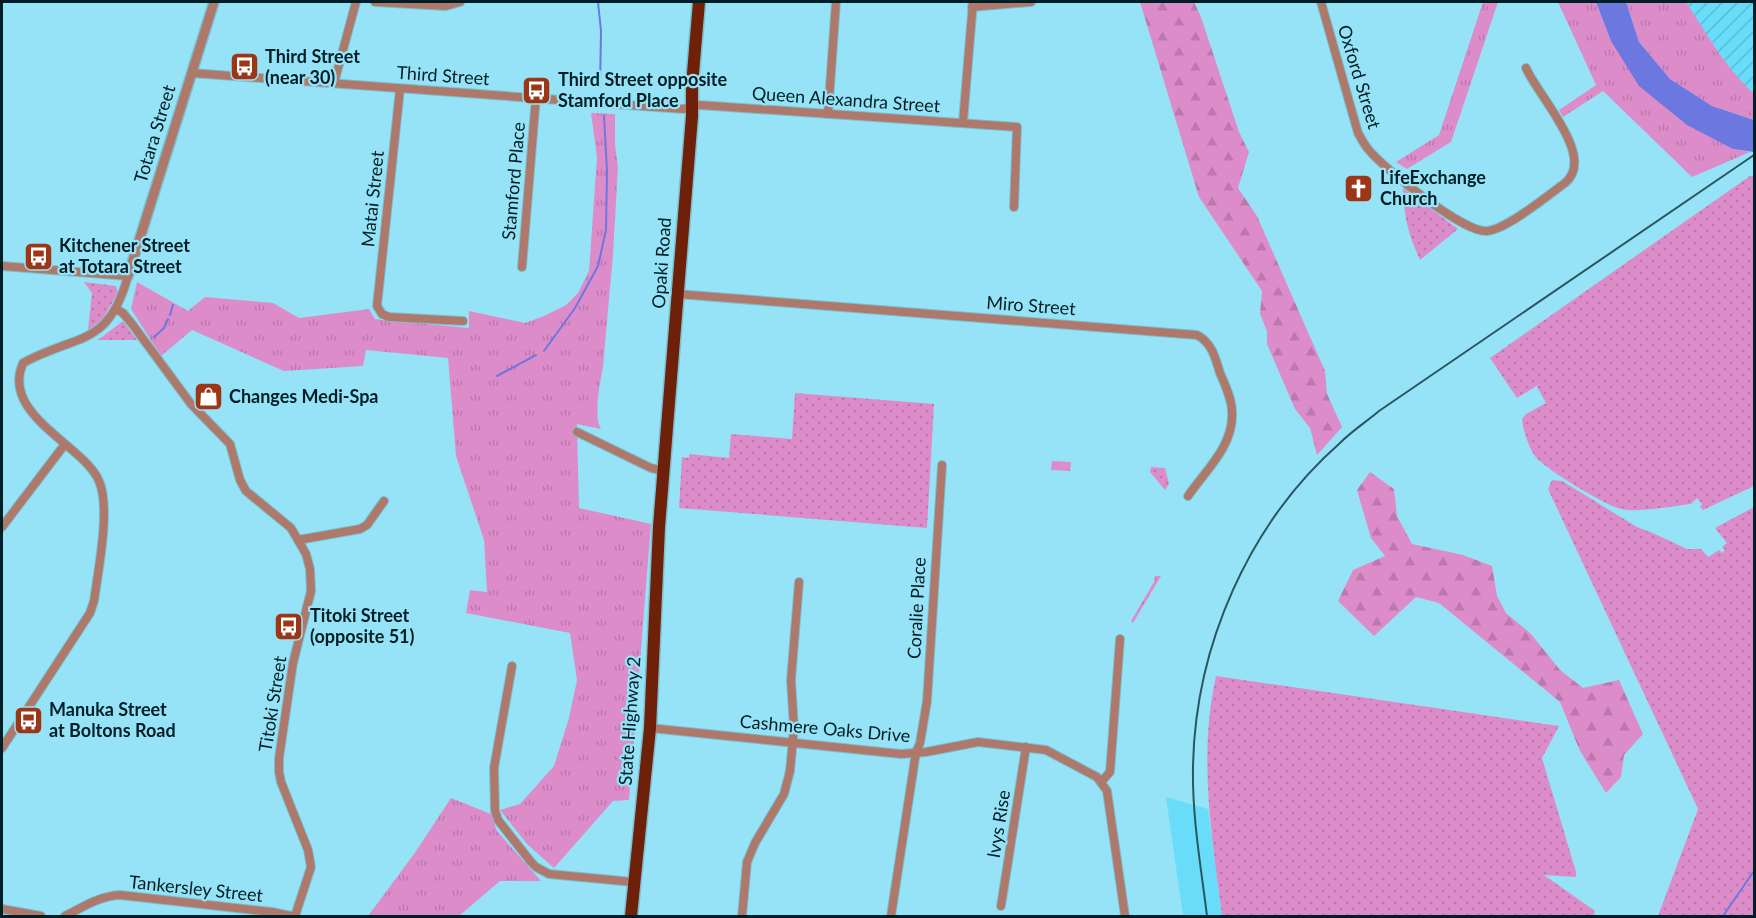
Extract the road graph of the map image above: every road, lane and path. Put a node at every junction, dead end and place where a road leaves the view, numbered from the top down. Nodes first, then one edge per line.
1 (213, 2) edge
2 (356, 2) edge
3 (375, 2) edge
4 (459, 2) edge
5 (699, 2) edge
6 (836, 2) edge
7 (1031, 2) edge
8 (1321, 2) edge
9 (972, 4) edge
10 (1526, 68) dead end
11 (192, 73) junction
12 (334, 83) junction
13 (400, 89) junction
14 (536, 97) junction
15 (692, 107) junction
16 (828, 114) junction
17 (963, 122) junction
18 (1014, 207) dead end
19 (2, 267) edge
20 (522, 267) dead end
21 (128, 276) junction
22 (677, 294) junction
23 (116, 309) junction
24 (463, 321) dead end
25 (11, 382) dead end
26 (27, 421) dead end
27 (577, 432) dead end
28 (62, 448) junction
29 (942, 465) dead end
30 (664, 471) junction
31 (1188, 496) dead end
32 (384, 501) dead end
33 (2, 524) edge
34 (659, 527) joint
35 (298, 540) junction
36 (800, 582) dead end
37 (1120, 639) dead end
38 (512, 666) dead end
39 (650, 728) junction
40 (793, 743) junction
41 (1026, 747) junction
42 (2, 748) edge
43 (916, 752) junction
44 (1102, 781) junction
45 (633, 882) junction
46 (1001, 906) dead end
47 (2, 909) edge
48 (41, 916) edge
49 (65, 916) edge
50 (293, 916) edge
51 (631, 916) edge
52 (742, 916) edge
53 (891, 916) edge
54 (1125, 916) edge

1 - 11 street, Totara Street
2 - 12 street
3 - 4 street
5 - 15 highway, Opaki Road
6 - 16 street
7 - 9 street
8 - 10 street, Oxford Street
9 - 17 street
11 - 12 street, Third Street
11 - 21 street, Totara Street
12 - 13 street, Third Street
13 - 14 street, Third Street
13 - 24 street, Matai Street
14 - 15 street, Third Street
14 - 20 street, Stamford Place
15 - 16 street, Queen Alexandra Street
15 - 22 highway, Opaki Road
16 - 17 street, Queen Alexandra Street
17 - 18 street, Queen Alexandra Street
19 - 21 street
21 - 23 street
22 - 30 highway, Opaki Road
22 - 31 street, Miro Street
23 - 25 street
23 - 35 street, Titoki Street
26 - 28 street
27 - 30 street
28 - 33 street
28 - 42 street
29 - 43 street, Coralie Place
30 - 34 highway, Opaki Road
32 - 35 street
34 - 39 highway, State Highway 2
35 - 50 street, Titoki Street
36 - 40 street
37 - 44 street
38 - 45 street
39 - 40 street, Cashmere Oaks Drive
39 - 45 highway, State Highway 2
40 - 43 street, Cashmere Oaks Drive
40 - 52 street
41 - 43 street, Cashmere Oaks Drive
41 - 44 street, Cashmere Oaks Drive
41 - 46 street, Ivys Rise
43 - 53 street, Coralie Place
44 - 54 street
45 - 51 highway, State Highway 2
47 - 48 street
49 - 50 street, Tankersley Street

